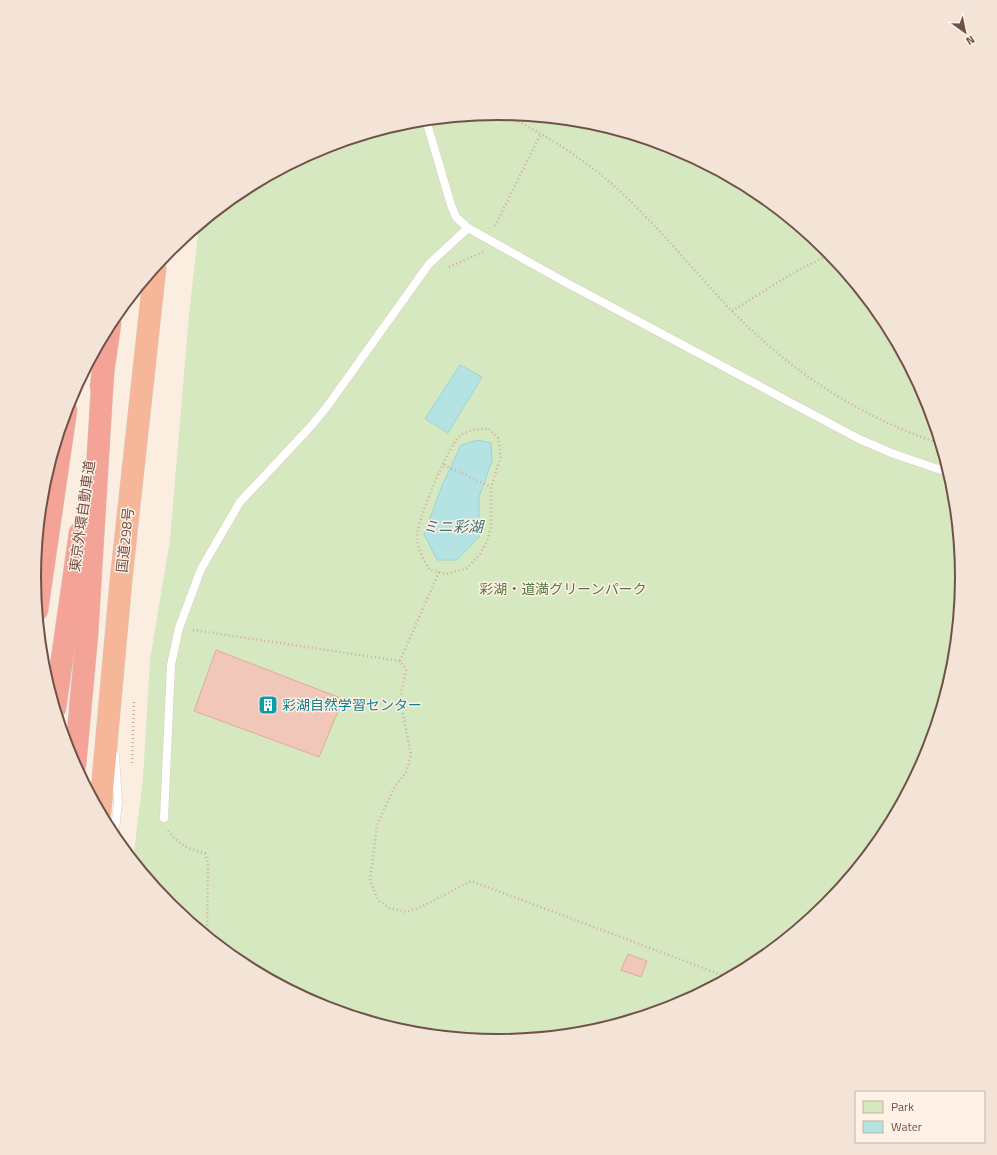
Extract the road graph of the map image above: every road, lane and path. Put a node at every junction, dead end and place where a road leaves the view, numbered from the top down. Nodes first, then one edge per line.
1 (517, 121) edge
2 (428, 126) edge
3 (468, 228) junction
4 (825, 257) edge
5 (153, 278) edge
6 (732, 311) junction
7 (108, 340) edge
8 (103, 372) junction
9 (935, 442) edge
10 (61, 445) edge
11 (444, 465) junction
12 (943, 471) edge
13 (491, 487) junction
14 (439, 572) junction
15 (41, 582) edge
16 (179, 628) junction
17 (400, 661) junction
18 (111, 693) junction
19 (57, 695) edge
20 (76, 753) edge
21 (101, 804) edge
22 (164, 818) joint
23 (115, 827) edge
24 (206, 929) edge
25 (724, 976) edge

1 - 6 path
2 - 3 lane
3 - 12 lane
3 - 16 lane
4 - 6 path
5 - 18 highway, 国道298号
6 - 9 path
7 - 8 highway, 東京外環自動車道
8 - 19 highway, 東京外環自動車道
8 - 20 highway
10 - 15 highway
11 - 13 path
11 - 13 path
11 - 14 path
13 - 14 path
14 - 17 path
16 - 17 path
16 - 22 lane
17 - 25 path
18 - 21 highway, 国道298号
18 - 23 lane
22 - 24 path

